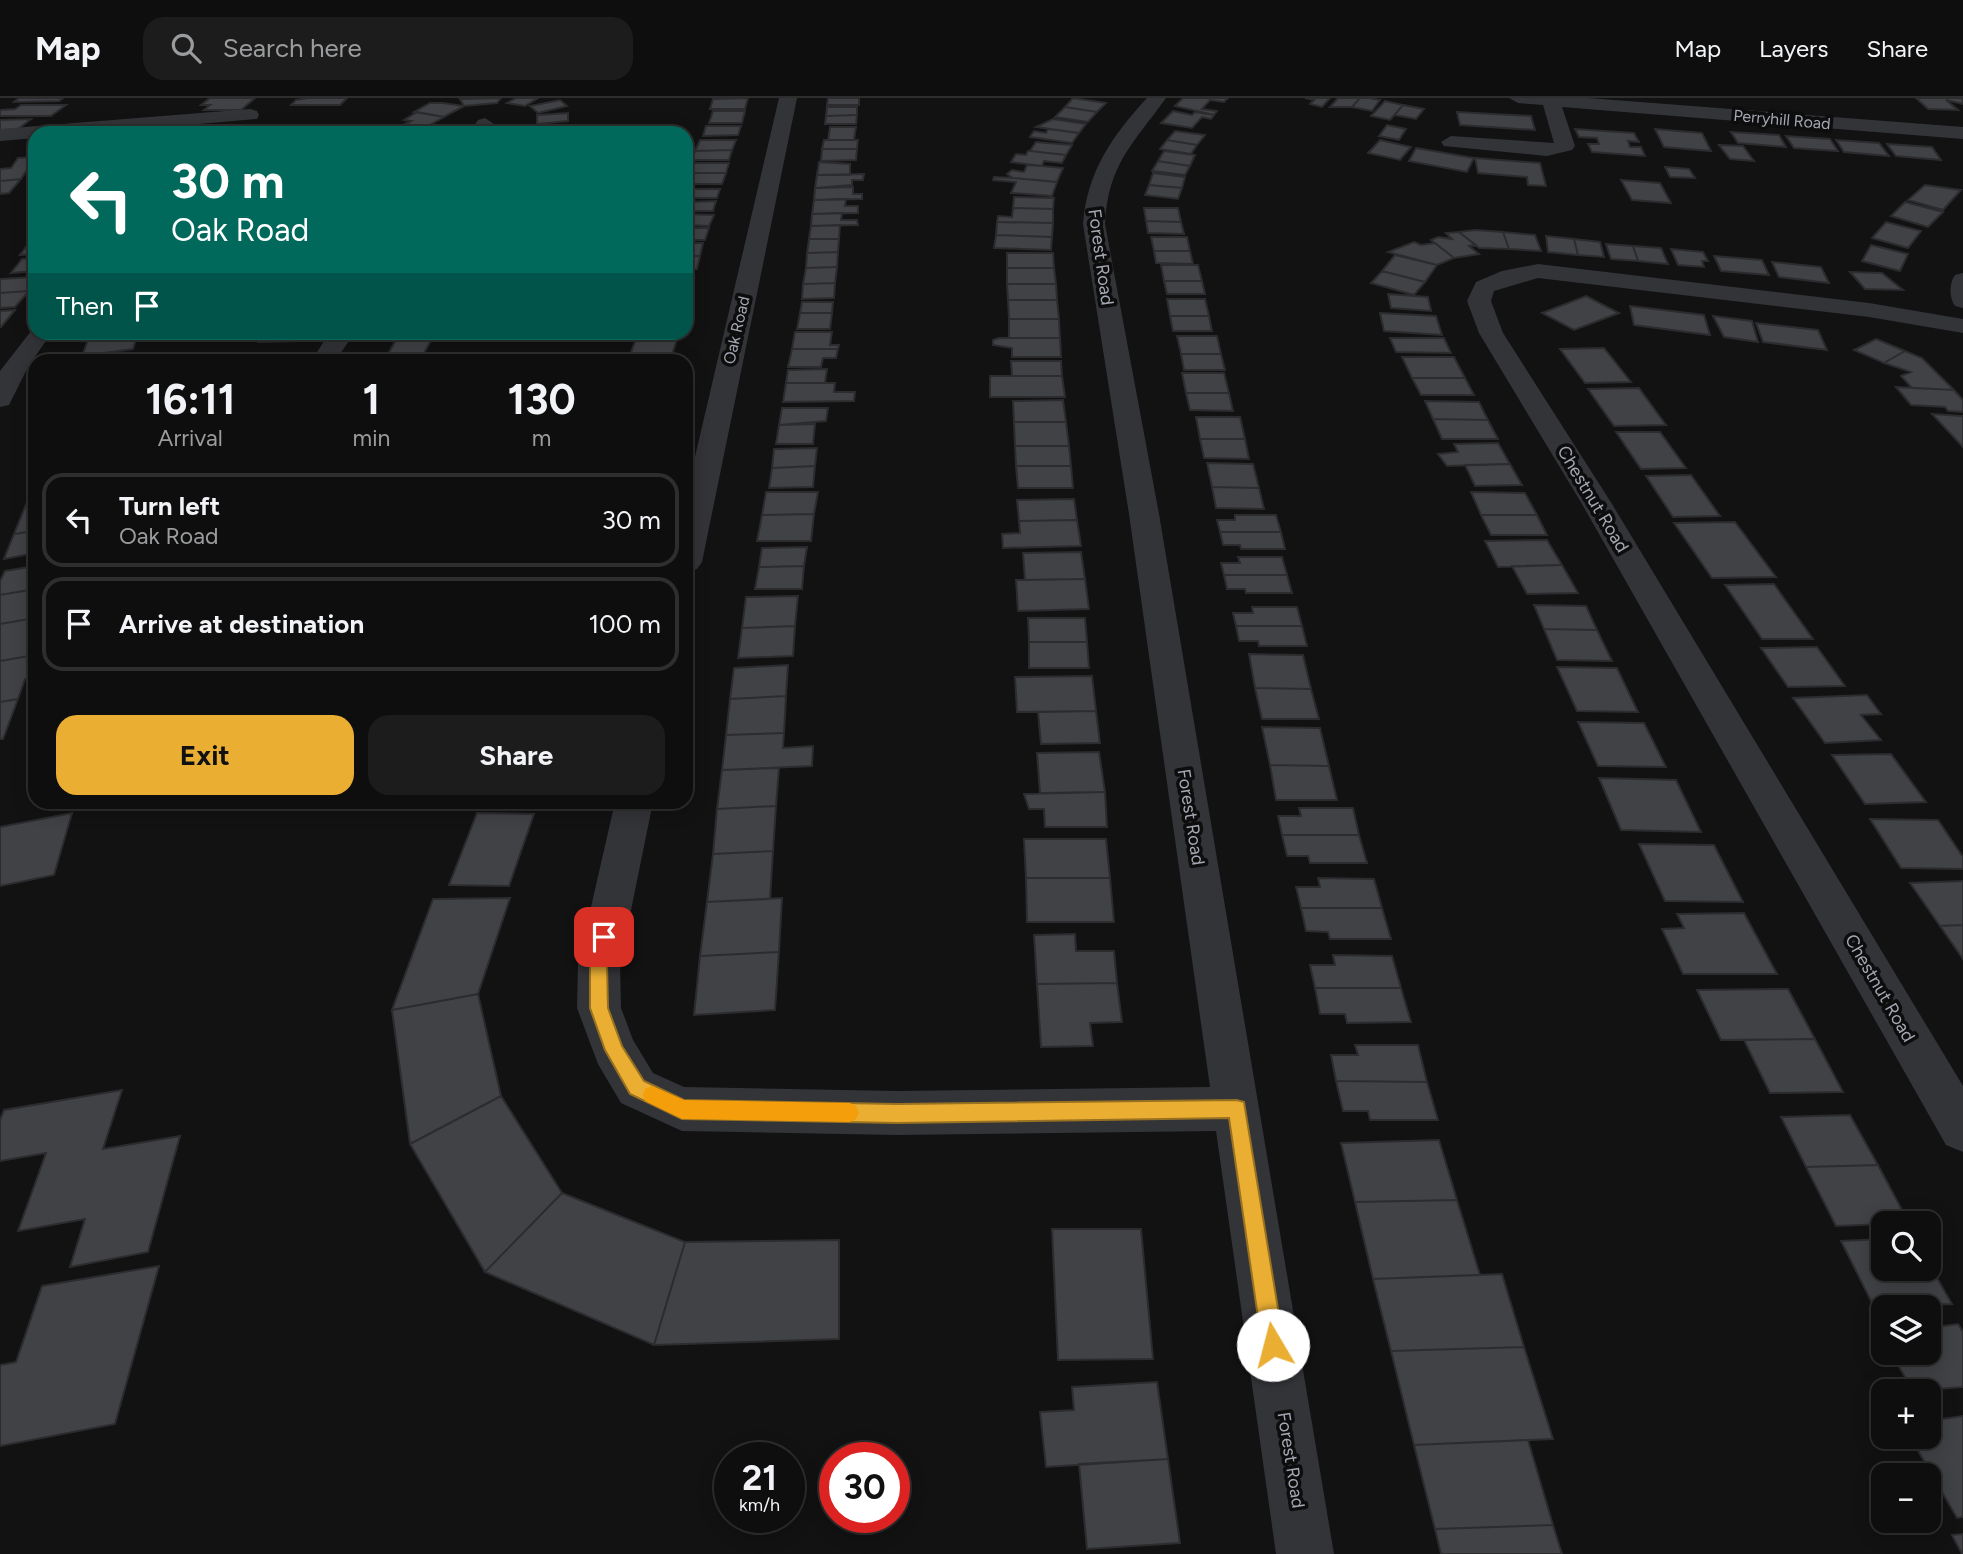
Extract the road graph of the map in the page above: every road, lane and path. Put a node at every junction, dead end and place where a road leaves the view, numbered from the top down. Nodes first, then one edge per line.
1 (788, 98) edge
2 (1157, 98) edge
3 (1518, 98) edge
4 (1529, 98) edge
5 (1551, 100) junction
6 (250, 115) dead end
7 (112, 126) edge
8 (28, 133) edge
9 (1963, 133) edge
10 (0, 135) edge
11 (1451, 142) dead end
12 (1963, 279) edge
13 (1963, 301) edge
14 (1963, 326) edge
15 (34, 340) edge
16 (0, 399) edge
17 (693, 525) edge
18 (633, 809) edge
19 (1237, 1109) junction
20 (1963, 1129) edge
21 (1305, 1554) edge

1 - 17 street, Oak Road
2 - 19 street, Forest Road
3 - 4 street, Perryhill Road
4 - 5 street, Perryhill Road
5 - 9 street, Perryhill Road
5 - 11 street
6 - 7 street
8 - 10 street
12 - 13 street
14 - 20 street, Chestnut Road
15 - 16 street
18 - 19 street
19 - 21 street, Forest Road

